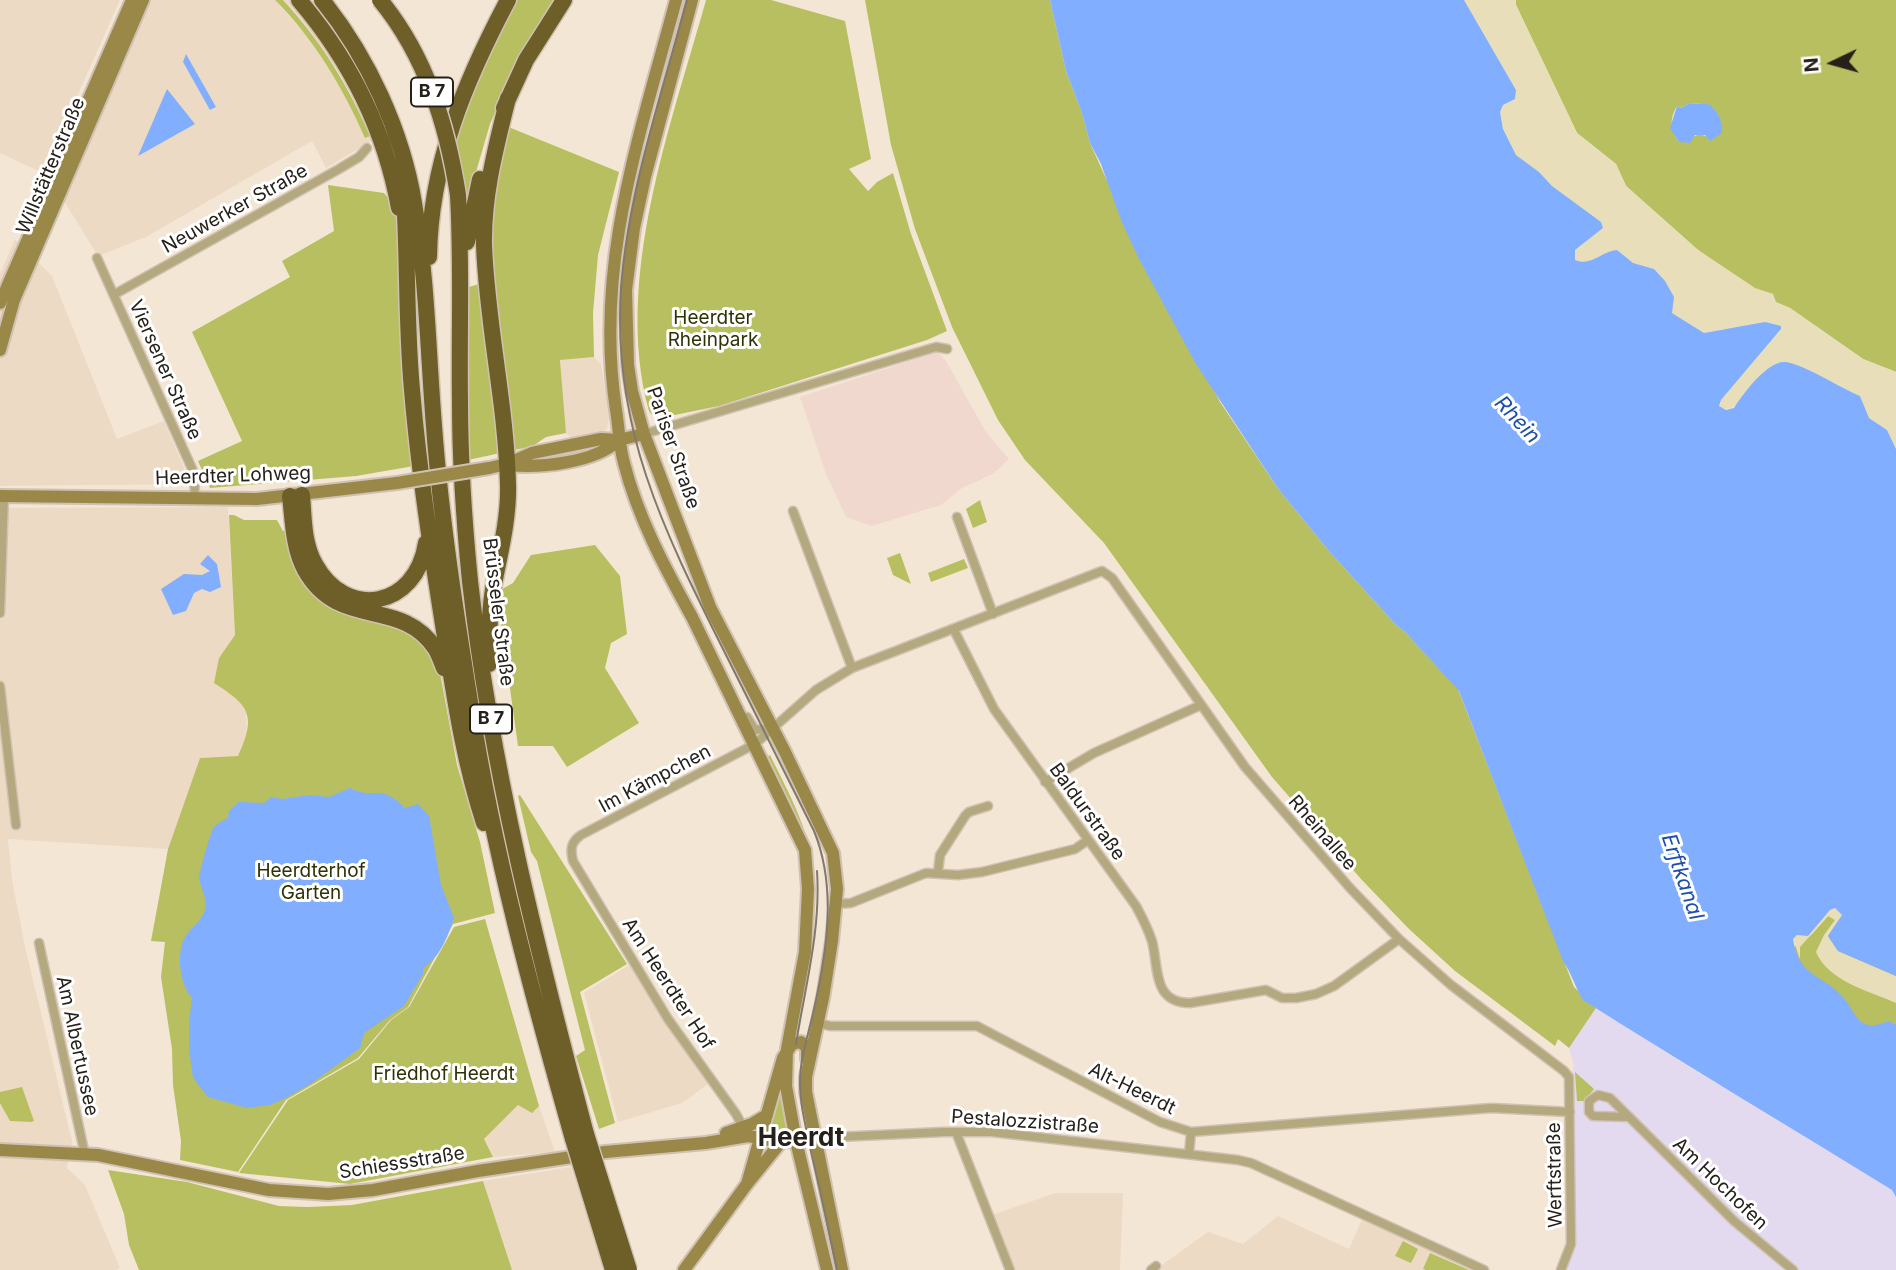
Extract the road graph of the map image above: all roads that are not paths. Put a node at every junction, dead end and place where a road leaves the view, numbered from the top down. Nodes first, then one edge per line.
1 (132, 0) edge
2 (143, 0) edge
3 (299, 0) edge
4 (322, 0) edge
5 (380, 0) edge
6 (508, 0) edge
7 (564, 0) edge
8 (676, 0) edge
9 (692, 0) edge
10 (508, 98) junction
11 (367, 148) dead end
12 (402, 153) junction
13 (404, 237) junction
14 (96, 258) dead end
15 (115, 294) junction
16 (460, 294) junction
17 (4, 298) edge
18 (427, 326) junction
19 (947, 348) dead end
20 (0, 350) edge
21 (645, 434) junction
22 (619, 440) junction
23 (507, 464) junction
24 (2, 494) edge
25 (296, 495) junction
26 (195, 497) junction
27 (793, 511) dead end
28 (957, 517) dead end
29 (428, 530) junction
30 (0, 613) edge
31 (993, 614) junction
32 (954, 630) junction
33 (852, 668) junction
34 (0, 686) edge
35 (455, 700) junction
36 (1201, 705) junction
37 (736, 707) junction
38 (492, 725) junction
39 (772, 729) junction
40 (755, 744) junction
41 (1045, 782) junction
42 (988, 806) dead end
43 (16, 825) dead end
44 (1088, 840) junction
45 (572, 844) joint
46 (938, 872) junction
47 (835, 904) junction
48 (514, 918) junction
49 (1399, 939) junction
50 (39, 943) dead end
51 (818, 1023) junction
52 (787, 1049) junction
53 (806, 1077) junction
54 (1569, 1077) joint
55 (1570, 1112) junction
56 (767, 1115) junction
57 (1629, 1117) junction
58 (811, 1120) junction
59 (956, 1132) junction
60 (1191, 1132) junction
61 (758, 1134) junction
62 (579, 1136) junction
63 (816, 1138) junction
64 (796, 1141) junction
65 (0, 1150) edge
66 (1189, 1154) junction
67 (85, 1155) junction
68 (747, 1184) junction
69 (613, 1270) edge
70 (629, 1270) edge
71 (684, 1270) edge
72 (827, 1270) edge
73 (842, 1270) edge
74 (1010, 1270) edge
75 (1484, 1270) edge
76 (1562, 1270) edge
77 (1793, 1270) edge

1 - 17 main road, Willstätterstraße
2 - 17 main road, Willstätterstraße
3 - 13 highway
4 - 12 highway, Brüsseler Straße / B 7
5 - 16 highway, Brüsseler Straße / B 7, bridge
6 - 18 highway, Brüsseler Straße
7 - 10 highway, Brüsseler Straße
8 - 22 main road, Pariser Straße
9 - 21 main road, Pariser Straße
10 - 16 highway, Brüsseler Straße
10 - 23 highway
11 - 15 street, Neuwerker Straße
12 - 13 highway
12 - 18 highway, Brüsseler Straße / B 7
13 - 29 highway
14 - 15 street, Viersener Straße
15 - 26 street, Viersener Straße
16 - 38 highway, Brüsseler Straße / B 7
17 - 20 main road, Willstätterstraße
18 - 48 highway, Brüsseler Straße / B 7
19 - 21 street
21 - 22 main road, Heerdter Lohweg
21 - 39 main road, Pariser Straße
22 - 23 main road, Heerdter Lohweg
22 - 37 main road, Pariser Straße
23 - 25 main road, Heerdter Lohweg, bridge
23 - 38 highway
24 - 26 main road, Heerdter Lohweg
24 - 30 street
25 - 26 main road, Heerdter Lohweg
25 - 29 highway
25 - 35 highway
27 - 33 street
28 - 31 street
29 - 35 highway
31 - 32 street
31 - 36 street, Rheinallee
32 - 33 street
32 - 41 street, Baldurstraße
33 - 39 street
34 - 43 street
35 - 48 highway
36 - 41 street
36 - 49 street, Rheinallee
37 - 39 street, Pariser Straße
37 - 40 main road, Pariser Straße
38 - 62 highway, Brüsseler Straße / B 7
39 - 40 street
39 - 47 main road
40 - 45 street, Im Kämpchen
40 - 52 main road, Pariser Straße
41 - 44 street, Baldurstraße
42 - 46 street
44 - 46 street
44 - 49 street, Baldurstraße
45 - 61 street, Am Heerdter Hof
46 - 47 street
47 - 51 main road
48 - 62 highway, Brüsseler Straße / B 7
49 - 54 street, Rheinallee
50 - 67 street, Am Albertussee
51 - 53 main road
51 - 60 street, Alt-Heerdt
52 - 53 main road
52 - 56 main road
52 - 64 main road
53 - 58 main road
54 - 55 street, Werftstraße
55 - 60 street, Alt-Heerdt
55 - 76 street, Werftstraße
56 - 61 main road
56 - 61 main road
57 - 57 street, Am Hochofen
57 - 77 street, Am Hochofen
58 - 63 main road
58 - 64 main road
59 - 63 street, Pestalozzistraße
59 - 66 street, Pestalozzistraße
59 - 74 street
60 - 66 street
61 - 64 main road, Schiessstraße
61 - 67 main road, Schiessstraße
61 - 68 main road
61 - 68 main road
62 - 69 highway, B 7, bridge
62 - 70 highway, B 7, bridge
63 - 64 main road, Schiessstraße
63 - 73 main road
64 - 72 main road
65 - 67 main road, Schiessstraße
66 - 75 street, Pestalozzistraße
68 - 71 main road

